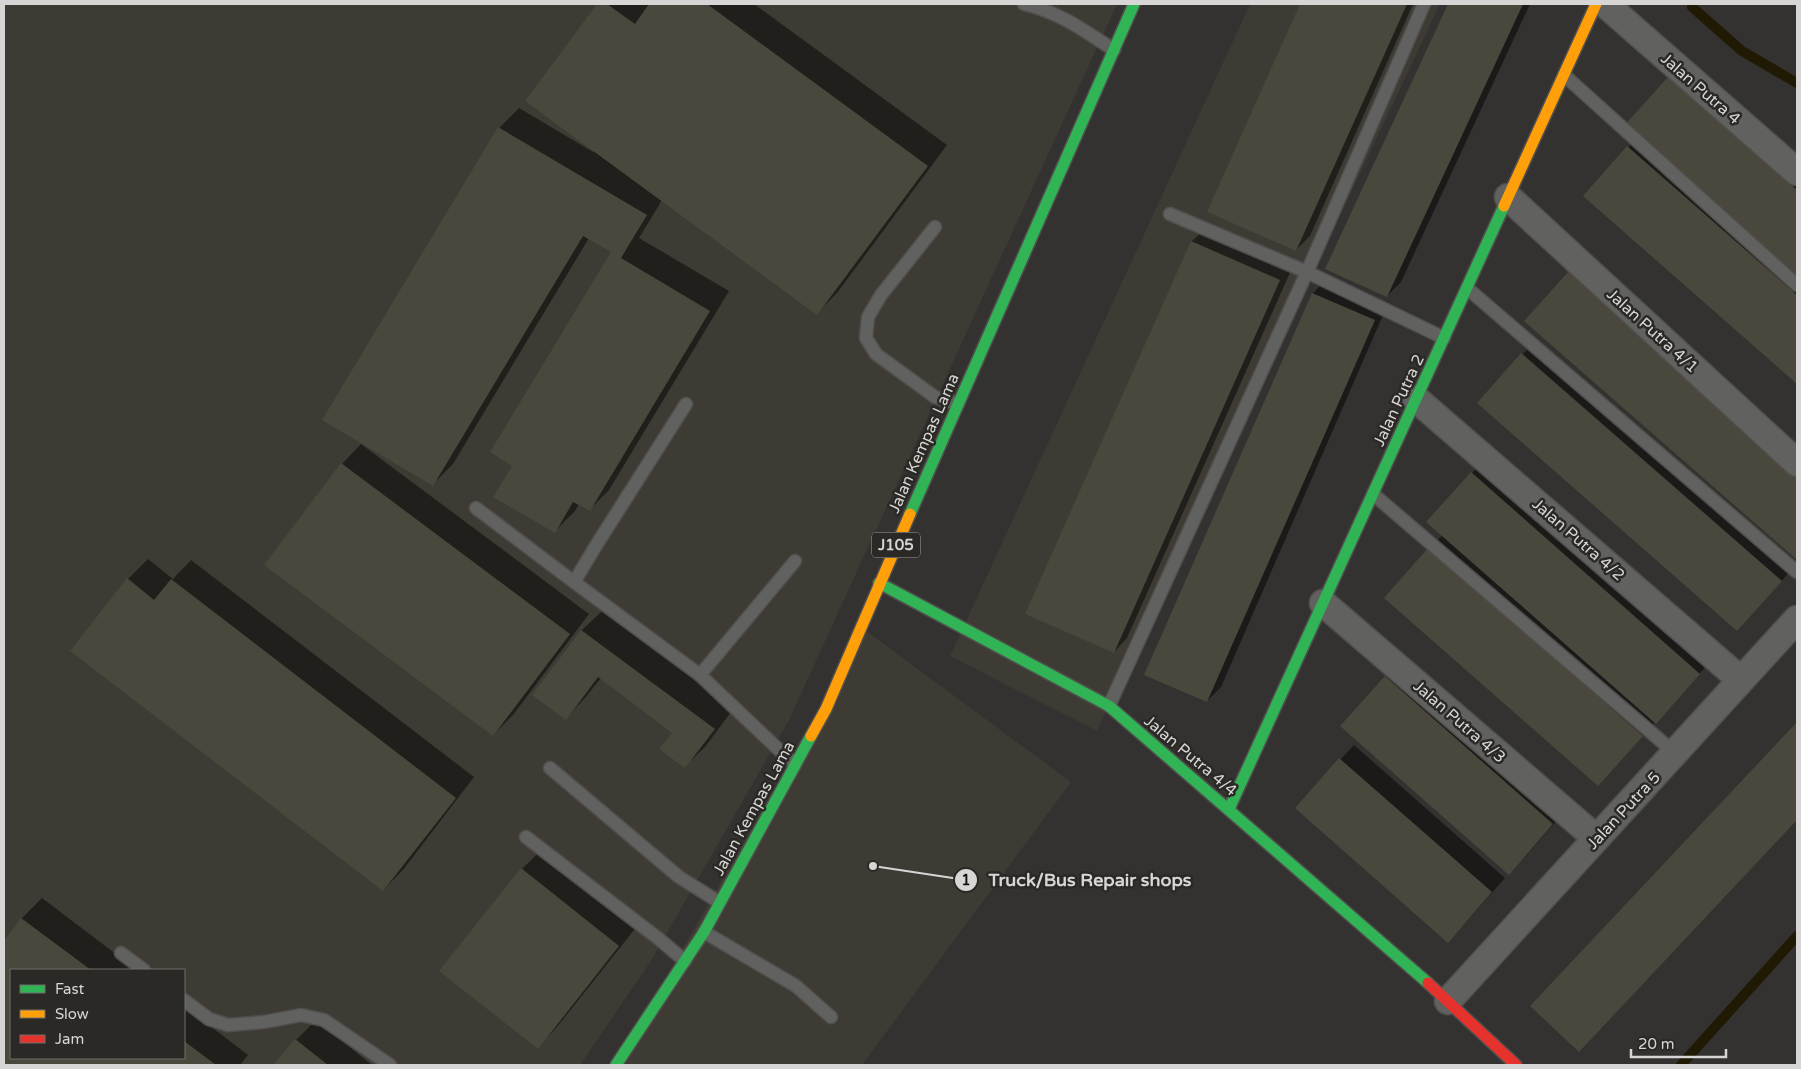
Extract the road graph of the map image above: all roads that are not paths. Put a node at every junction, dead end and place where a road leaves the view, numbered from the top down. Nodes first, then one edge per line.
1 (1024, 4) edge
2 (1134, 4) edge
3 (1424, 4) edge
4 (1596, 4) edge
5 (1605, 4) edge
6 (1043, 6) edge
7 (1114, 50) junction
8 (1564, 75) junction
9 (1797, 172) edge
10 (1508, 198) junction
11 (1170, 214) dead end
12 (936, 227) dead end
13 (1307, 272) junction
14 (1797, 285) edge
15 (1467, 288) junction
16 (1444, 338) junction
17 (1416, 398) junction
18 (686, 404) dead end
19 (958, 404) junction
20 (1797, 462) edge
21 (1373, 494) junction
22 (476, 508) dead end
23 (796, 561) dead end
24 (1797, 572) edge
25 (574, 582) junction
26 (879, 583) junction
27 (1323, 603) junction
28 (1794, 629) edge
29 (700, 675) junction
30 (1741, 680) junction
31 (1108, 706) junction
32 (1675, 753) junction
33 (795, 766) junction
34 (550, 768) dead end
35 (1229, 809) junction
36 (526, 837) dead end
37 (1596, 838) junction
38 (719, 902) junction
39 (704, 932) junction
40 (121, 953) dead end
41 (685, 961) junction
42 (143, 969) edge
43 (185, 1001) edge
44 (1448, 1001) junction
45 (831, 1017) dead end
46 (390, 1065) edge
47 (616, 1065) edge
48 (1516, 1065) edge

1 - 6 lane
2 - 7 street, Jalan Kempas Lama / J105
3 - 13 lane
4 - 8 street, Jalan Putra 2
5 - 9 street, Jalan Putra 4
6 - 7 lane
7 - 19 street, Jalan Kempas Lama / J105
8 - 10 street, Jalan Putra 2
8 - 14 lane
10 - 15 street, Jalan Putra 2
10 - 20 street, Jalan Putra 4/1
11 - 13 lane
12 - 19 lane
13 - 16 lane
13 - 31 lane
15 - 16 street, Jalan Putra 2
15 - 24 lane
16 - 17 street, Jalan Putra 2
17 - 21 street, Jalan Putra 2
17 - 30 street, Jalan Putra 4/2
18 - 25 lane
19 - 26 street, Jalan Kempas Lama / J105
21 - 27 street, Jalan Putra 2
21 - 32 lane
22 - 25 lane
23 - 29 lane
25 - 29 lane
26 - 31 street, Jalan Putra 4/4
26 - 33 street, Jalan Kempas Lama / J105
27 - 35 street, Jalan Putra 2
27 - 37 street, Jalan Putra 4/3
28 - 30 street, Jalan Putra 5
29 - 33 lane
30 - 32 street, Jalan Putra 5
31 - 35 street, Jalan Putra 4/4
32 - 37 street, Jalan Putra 5
33 - 38 street, Jalan Kempas Lama / J105
34 - 38 lane
35 - 44 street, Jalan Putra 4/4
36 - 41 lane
37 - 44 street, Jalan Putra 5
38 - 39 street, Jalan Kempas Lama / J105
39 - 41 street, Jalan Kempas Lama / J105
39 - 45 lane
40 - 42 lane
41 - 47 street, Jalan Kempas Lama / J105
43 - 46 lane
44 - 48 street, Jalan Putra 4/4

